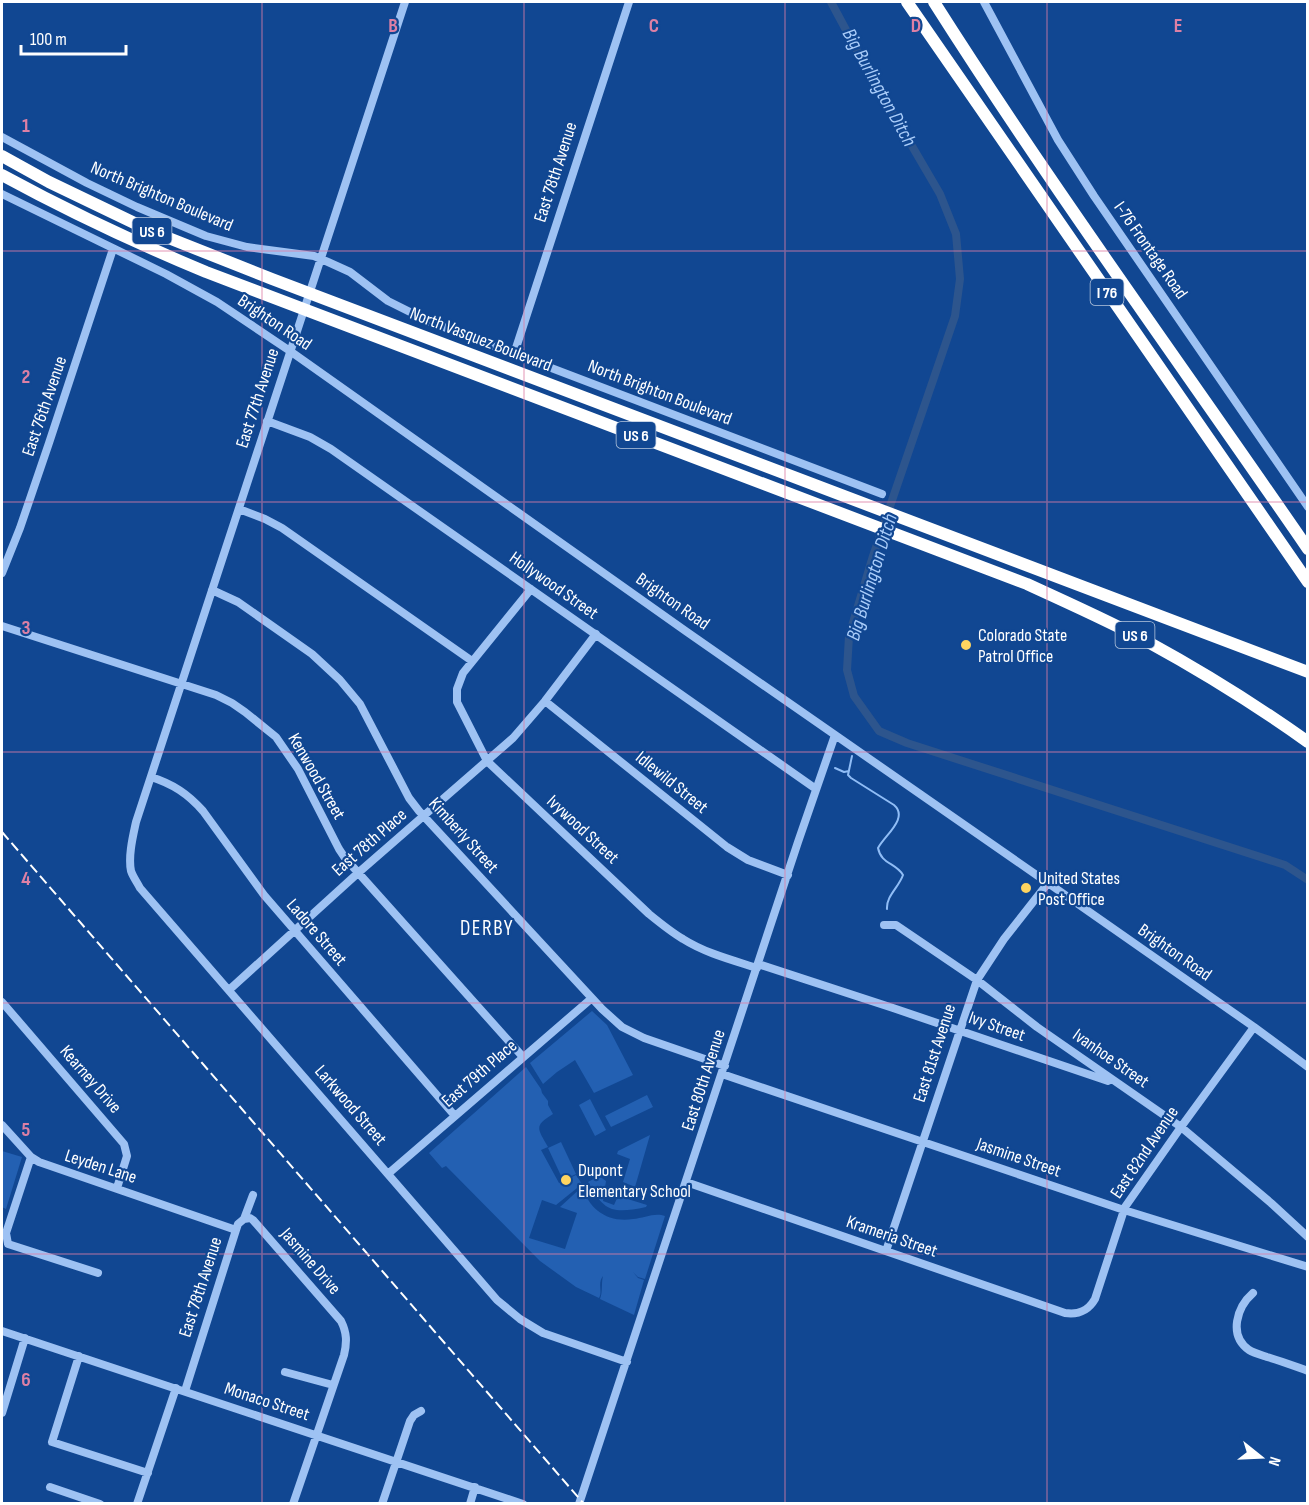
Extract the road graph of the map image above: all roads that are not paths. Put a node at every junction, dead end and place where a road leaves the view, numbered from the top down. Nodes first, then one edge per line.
1 (405, 2) edge
2 (629, 2) edge
3 (907, 2) edge
4 (934, 2) edge
5 (984, 2) edge
6 (2, 137) edge
7 (2, 156) edge
8 (2, 175) edge
9 (2, 194) edge
10 (113, 249) junction
11 (321, 259) junction
12 (309, 293) junction
13 (304, 309) junction
14 (290, 351) junction
15 (514, 354) junction
16 (267, 421) junction
17 (882, 494) dead end
18 (1308, 507) edge
19 (238, 509) junction
20 (956, 538) junction
21 (1308, 549) edge
22 (949, 554) junction
23 (2, 573) edge
24 (1308, 582) edge
25 (531, 589) junction
26 (212, 590) junction
27 (2, 626) edge
28 (596, 634) junction
29 (472, 661) junction
30 (1308, 672) edge
31 (181, 684) junction
32 (545, 701) junction
33 (835, 735) junction
34 (1308, 742) edge
35 (487, 761) junction
36 (151, 777) junction
37 (816, 789) junction
38 (142, 805) joint
39 (423, 816) junction
40 (358, 873) junction
41 (788, 874) junction
42 (1048, 883) junction
43 (884, 925) dead end
44 (294, 930) junction
45 (758, 966) junction
46 (977, 980) junction
47 (229, 990) junction
48 (592, 998) junction
49 (2, 1002) edge
50 (1254, 1027) junction
51 (959, 1030) junction
52 (523, 1057) junction
53 (1308, 1067) edge
54 (723, 1070) junction
55 (1122, 1086) junction
56 (455, 1116) junction
57 (2, 1125) edge
58 (1181, 1127) junction
59 (923, 1142) junction
60 (31, 1157) junction
61 (389, 1173) junction
62 (686, 1182) junction
63 (117, 1188) junction
64 (253, 1195) dead end
65 (1124, 1210) junction
66 (244, 1218) junction
67 (236, 1230) junction
68 (1308, 1237) edge
69 (886, 1251) junction
70 (1308, 1267) edge
71 (98, 1273) dead end
72 (1253, 1293) dead end
73 (1087, 1309) joint
74 (2, 1331) edge
75 (25, 1338) junction
76 (79, 1356) junction
77 (627, 1362) junction
78 (1308, 1371) edge
79 (285, 1372) dead end
80 (333, 1385) junction
81 (180, 1390) junction
82 (421, 1411) dead end
83 (2, 1413) edge
84 (316, 1435) junction
85 (396, 1461) junction
86 (148, 1473) junction
87 (50, 1487) dead end
88 (475, 1488) junction
89 (100, 1503) edge
90 (137, 1503) edge
91 (293, 1503) edge
92 (382, 1503) edge
93 (470, 1503) edge
94 (523, 1503) edge
95 (579, 1503) edge

1 - 11 street, East 77th Avenue
2 - 15 street, East 78th Avenue
3 - 24 highway, I 76
4 - 21 highway, I 76
5 - 18 street, I-76 Frontage Road
6 - 11 street, North Brighton Boulevard
7 - 12 highway, North Vasquez Boulevard / US 6
8 - 13 highway, North Vasquez Boulevard / US 6
9 - 10 street, Brighton Road
10 - 14 street, Brighton Road
10 - 23 street, East 76th Avenue
11 - 12 street, East 77th Avenue
11 - 15 street, North Brighton Boulevard
12 - 13 street, East 77th Avenue
12 - 20 highway, North Vasquez Boulevard / US 6
13 - 14 street, East 77th Avenue
13 - 22 highway, North Vasquez Boulevard / US 6
14 - 16 street, East 77th Avenue
14 - 33 street, Brighton Road
15 - 17 street, North Brighton Boulevard
16 - 19 street, East 77th Avenue
16 - 25 street, Hollywood Street
19 - 26 street, East 77th Avenue
19 - 29 street
20 - 22 highway
20 - 30 highway, US 6
22 - 34 highway, US 6
25 - 28 street, Hollywood Street
25 - 29 street
26 - 31 street, East 77th Avenue
26 - 39 street, Kimberly Street
27 - 31 street, Kenwood Street
28 - 32 street, East 78th Place
28 - 37 street, Hollywood Street
29 - 35 street, Ivywood Street
31 - 36 street, East 77th Avenue
31 - 40 street, Kenwood Street
32 - 35 street, East 78th Place
32 - 41 street, Idlewild Street
33 - 37 street, East 80th Avenue
33 - 42 street, Brighton Road
35 - 39 street, East 78th Place
35 - 45 street, Ivywood Street
36 - 38 street, East 77th Avenue
36 - 44 street, Ladore Street
37 - 41 street, East 80th Avenue
38 - 47 street, Larkwood Street
39 - 40 street, East 78th Place
39 - 48 street, Kimberly Street
40 - 44 street, East 78th Place
40 - 52 street, Kenwood Street
41 - 45 street, East 80th Avenue
42 - 46 street, East 81st Avenue
42 - 50 street, Brighton Road
43 - 46 street, Ivanhoe Street
44 - 47 street, East 78th Place
44 - 56 street, Ladore Street
45 - 51 street, Ivy Street
45 - 54 street, East 80th Avenue
46 - 51 street, East 81st Avenue
46 - 55 street, Ivanhoe Street
47 - 61 street, Larkwood Street
48 - 52 street, East 79th Place
48 - 54 street, Kimberly Street
49 - 63 street, Kearney Drive
50 - 53 street, Brighton Road
50 - 58 street, East 82nd Avenue
51 - 55 street, Ivy Street
51 - 59 street, East 81st Avenue
52 - 56 street, East 79th Place
54 - 59 street, Jasmine Street
54 - 62 street, East 80th Avenue
55 - 58 street, Ivanhoe Street
56 - 61 street, East 79th Place
57 - 60 street, Leyden Lane
58 - 65 street, East 82nd Avenue
58 - 68 street, Ivanhoe Street
59 - 65 street, Jasmine Street
59 - 69 street, East 81st Avenue
60 - 63 street, Leyden Lane
60 - 71 street
61 - 77 street, Larkwood Street
62 - 69 street, Krameria Street
62 - 77 street, East 80th Avenue
63 - 67 street, Leyden Lane
64 - 66 street, East 78th Avenue
65 - 70 street, Jasmine Street
65 - 73 street, East 82nd Avenue
66 - 67 street, East 78th Avenue
66 - 80 street, Jasmine Drive
67 - 81 street, East 78th Avenue
69 - 73 street, Krameria Street
72 - 78 street
74 - 75 street, Monaco Street
75 - 76 street, Monaco Street
75 - 83 street
76 - 81 street, Monaco Street
76 - 86 street
77 - 95 street, East 80th Avenue
79 - 80 street
80 - 84 street
81 - 84 street, Monaco Street
81 - 86 street, East 78th Avenue
82 - 85 street
84 - 85 street, Monaco Street
84 - 91 street
85 - 88 street, Monaco Street
85 - 92 street
86 - 90 street, East 78th Avenue
87 - 89 street
88 - 93 street
88 - 94 street, Monaco Street

